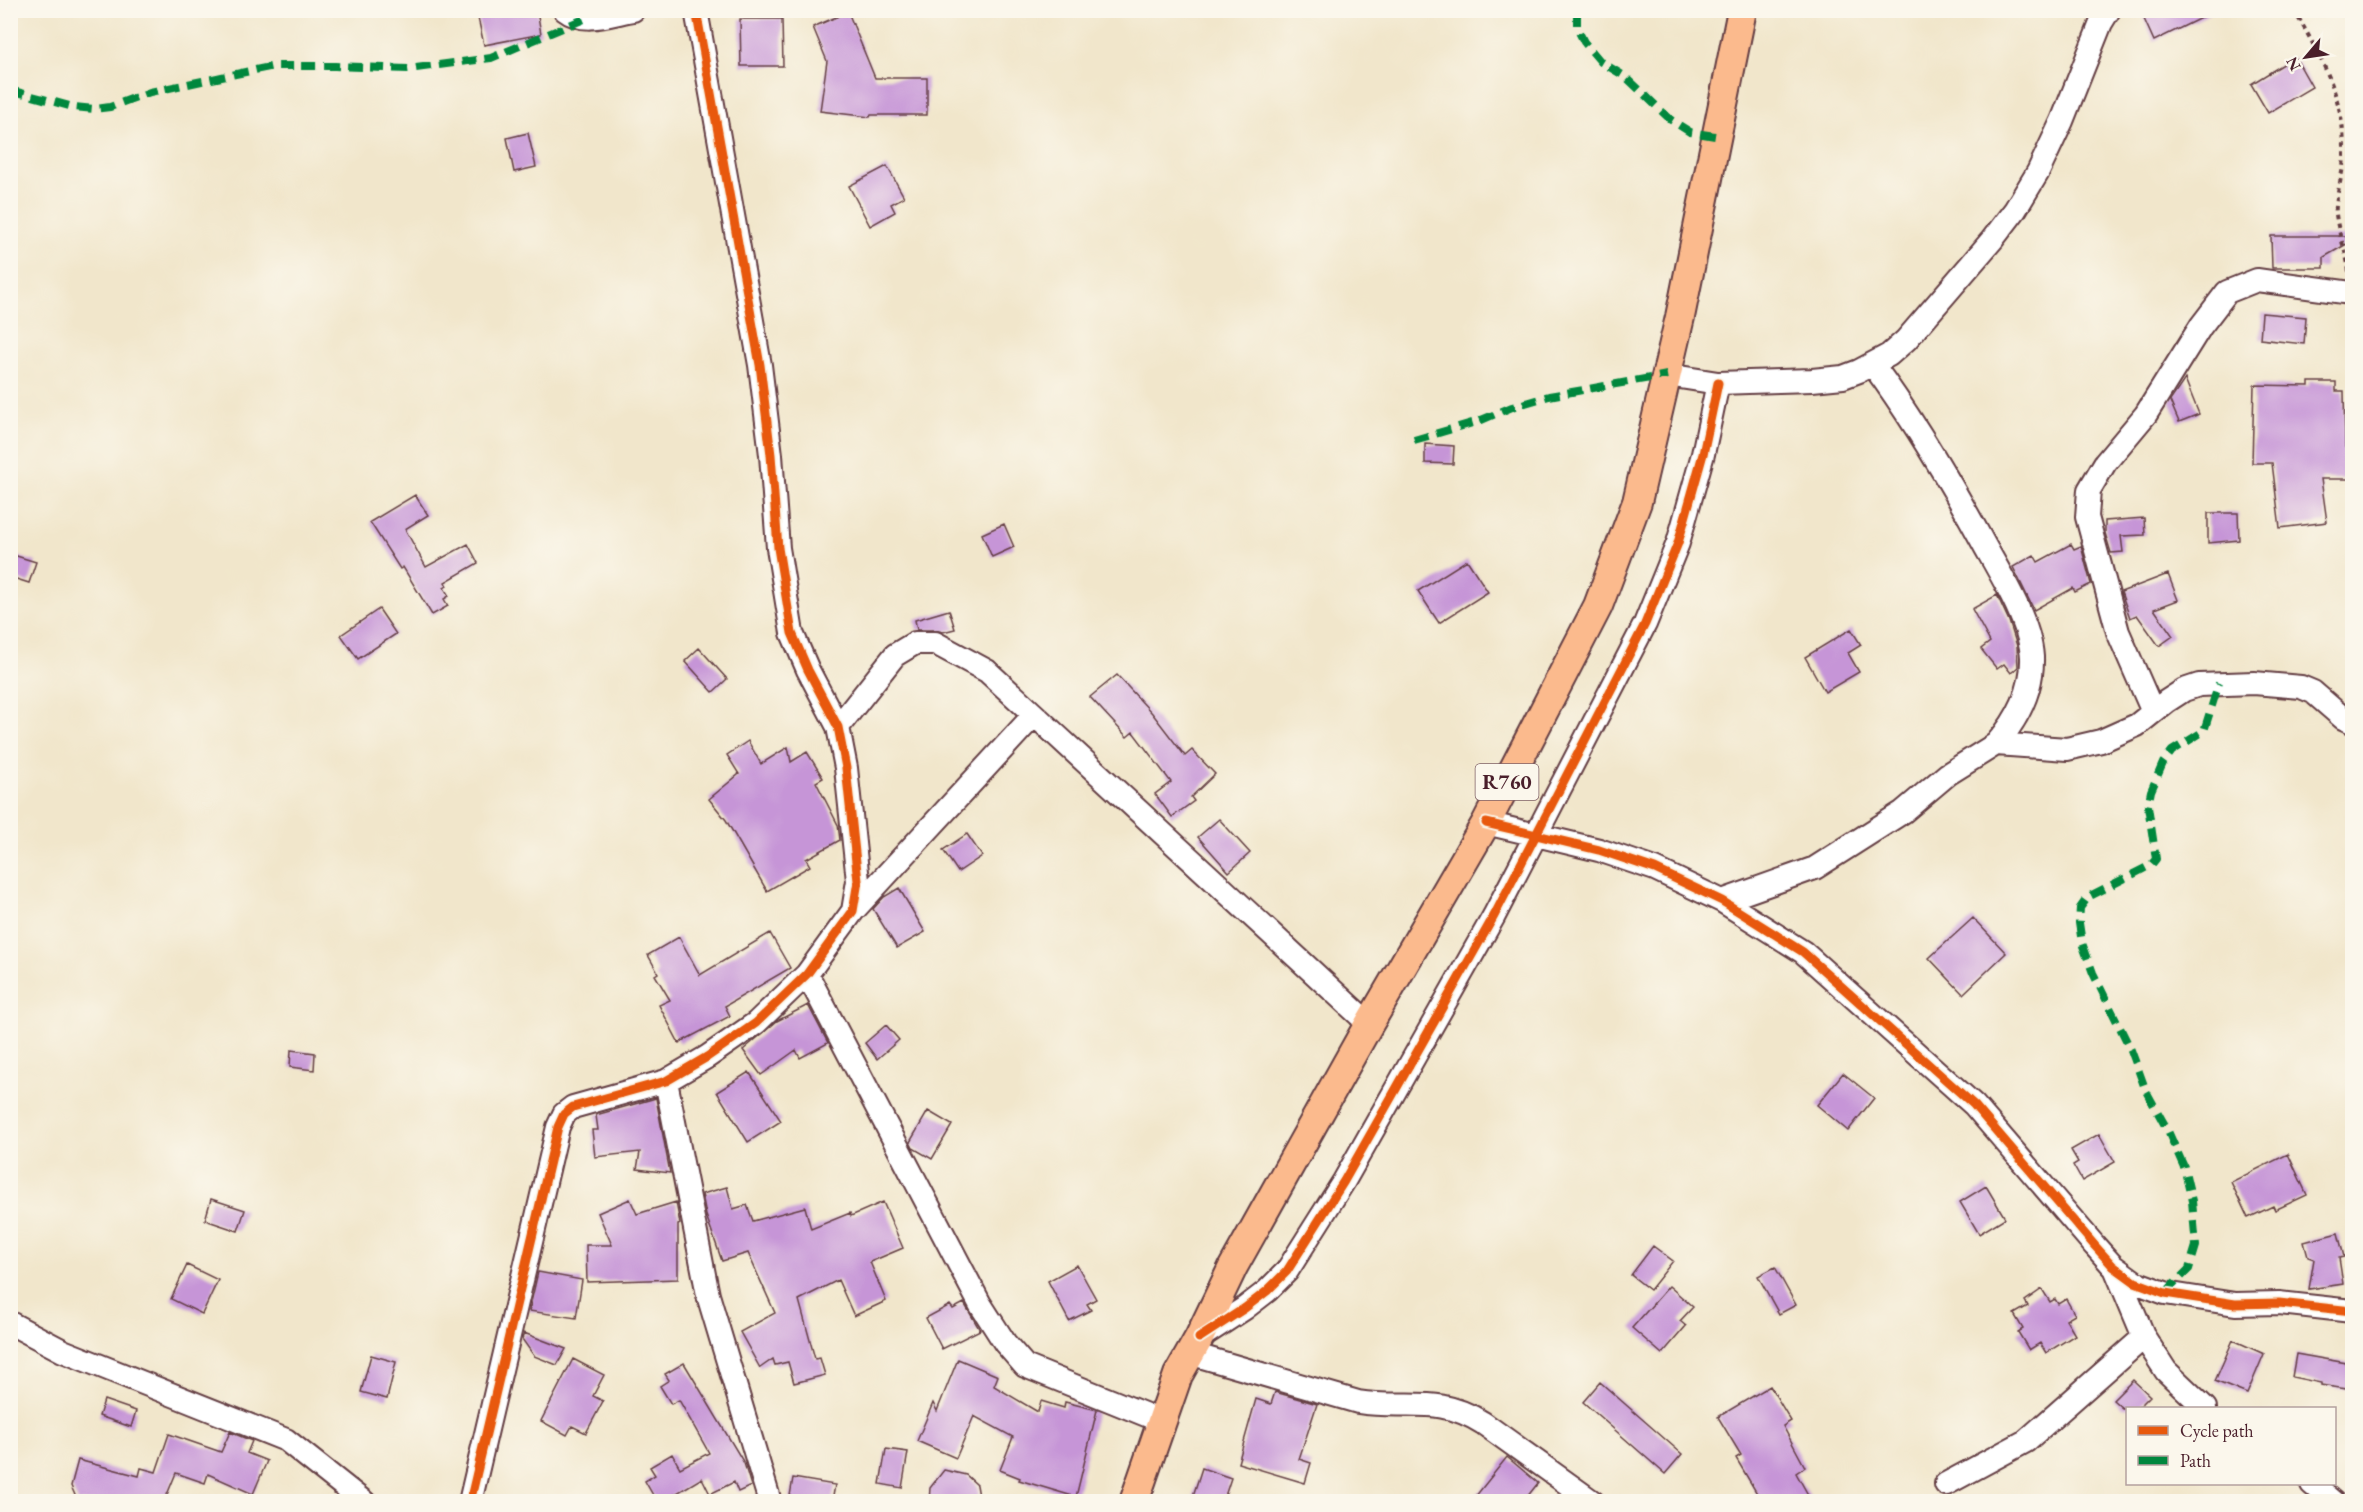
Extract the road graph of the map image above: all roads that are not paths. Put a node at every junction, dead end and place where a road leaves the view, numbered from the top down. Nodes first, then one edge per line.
1 (565, 10) edge
2 (633, 10) edge
3 (696, 10) edge
4 (1742, 10) edge
5 (2109, 10) edge
6 (2351, 293) road end
7 (1873, 365) junction
8 (1667, 375) junction
9 (1718, 383) junction
10 (2153, 712) junction
11 (1034, 716) junction
12 (2352, 722) edge
13 (838, 727) junction
14 (1996, 744) junction
15 (1486, 823) junction
16 (1537, 834) junction
17 (1722, 901) junction
18 (853, 911) junction
19 (807, 974) junction
20 (1370, 1024) junction
21 (666, 1081) junction
22 (2114, 1266) junction
23 (2352, 1311) edge
24 (10, 1323) edge
25 (2144, 1337) junction
26 (1194, 1346) junction
27 (2204, 1407) edge
28 (1161, 1421) junction
29 (1946, 1484) dead end
30 (2313, 1485) edge
31 (364, 1502) edge
32 (470, 1502) edge
33 (770, 1502) edge
34 (1134, 1502) edge
35 (1593, 1502) edge
36 (2333, 1502) edge

1 - 2 street
3 - 13 street
4 - 8 main road, R760
5 - 7 street
6 - 10 street
7 - 9 street
7 - 14 street
8 - 9 street
8 - 15 main road, R760
9 - 16 street
10 - 12 street
10 - 14 street
11 - 13 street
11 - 18 street
11 - 20 street
13 - 18 street
14 - 17 street
15 - 16 street
15 - 20 main road, R760
16 - 17 street
16 - 26 street
17 - 22 street
18 - 19 street
19 - 21 street
19 - 28 street
20 - 26 main road, R760
21 - 32 street
21 - 33 street
22 - 23 street
22 - 25 street
24 - 31 street
25 - 27 street
25 - 29 street
26 - 28 main road, R760
26 - 35 street
28 - 34 main road, R760
30 - 36 street

